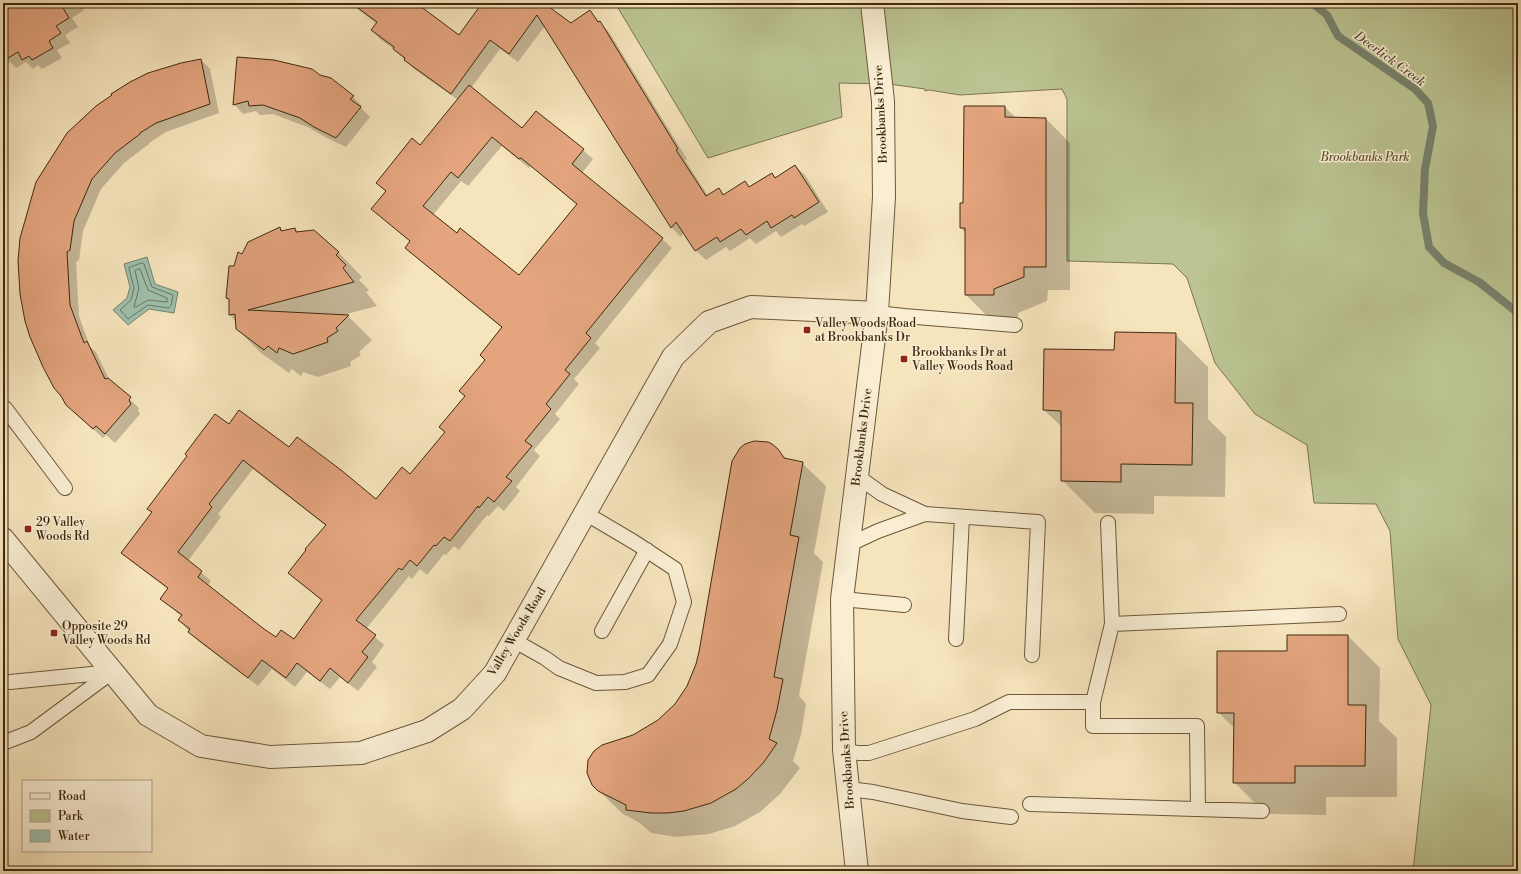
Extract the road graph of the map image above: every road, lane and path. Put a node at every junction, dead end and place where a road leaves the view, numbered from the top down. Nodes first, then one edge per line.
1 (872, 3) edge
2 (877, 313) junction
3 (1015, 324) dead end
4 (3, 409) edge
5 (857, 476) junction
6 (65, 488) dead end
7 (585, 513) junction
8 (924, 514) junction
9 (962, 517) junction
10 (1108, 523) dead end
11 (3, 539) edge
12 (848, 545) junction
13 (647, 550) junction
14 (842, 599) junction
15 (904, 605) dead end
16 (1339, 614) dead end
17 (1112, 624) junction
18 (602, 631) dead end
19 (956, 639) dead end
20 (513, 640) junction
21 (1032, 655) dead end
22 (112, 672) junction
23 (10, 682) dead end
24 (1093, 702) junction
25 (3, 743) edge
26 (844, 750) junction
27 (849, 789) junction
28 (1030, 804) dead end
29 (1198, 809) junction
30 (1262, 812) dead end
31 (1011, 817) dead end
32 (857, 871) edge

1 - 2 street, Brookbanks Drive
2 - 3 lane
2 - 5 street, Brookbanks Drive
2 - 7 street, Valley Woods Road
4 - 6 lane
5 - 8 lane
5 - 12 street, Brookbanks Drive
7 - 13 lane
7 - 20 street, Valley Woods Road
8 - 9 lane
8 - 12 lane
9 - 19 lane
9 - 21 lane
10 - 17 lane
11 - 22 street, Valley Woods Road
12 - 14 street, Brookbanks Drive
13 - 18 lane
13 - 20 lane
14 - 15 lane
14 - 26 street, Brookbanks Drive
16 - 17 lane
17 - 24 lane
20 - 22 street, Valley Woods Road
22 - 23 lane
22 - 25 lane
24 - 26 lane
24 - 29 lane
26 - 27 street, Brookbanks Drive
27 - 31 lane
27 - 32 street, Brookbanks Drive
28 - 29 lane
29 - 30 lane

